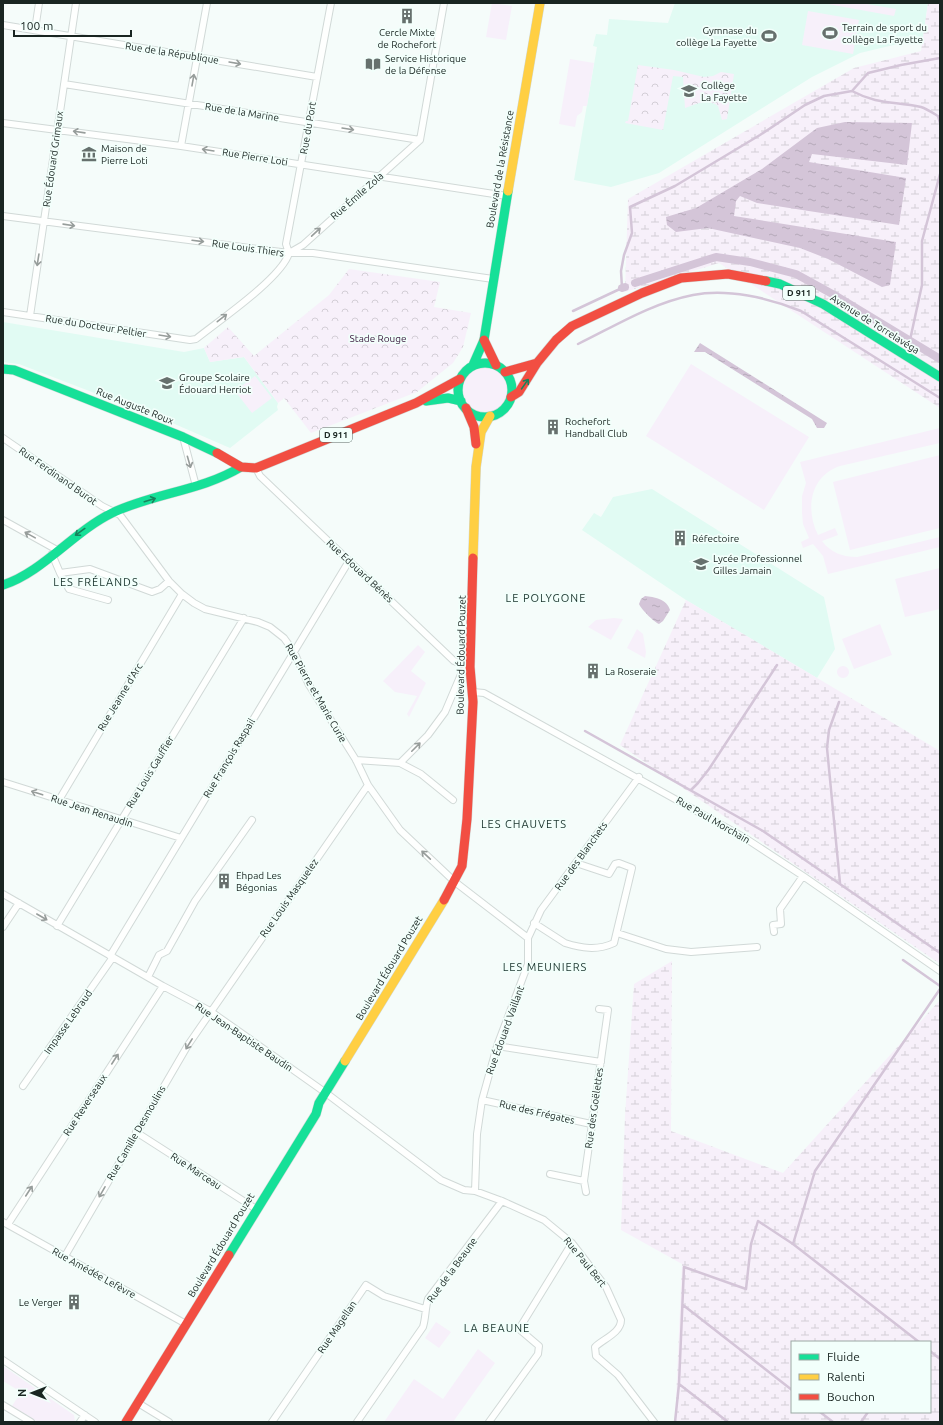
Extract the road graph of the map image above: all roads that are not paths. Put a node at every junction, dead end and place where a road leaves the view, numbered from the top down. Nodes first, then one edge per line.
1 (39, 3) edge
2 (76, 3) edge
3 (206, 3) edge
4 (331, 3) edge
5 (444, 3) edge
6 (540, 3) edge
7 (3, 25) edge
8 (35, 30) junction
9 (71, 36) junction
10 (197, 56) junction
11 (317, 77) junction
12 (64, 84) junction
13 (189, 103) junction
14 (3, 123) edge
15 (309, 123) junction
16 (58, 130) junction
17 (420, 140) junction
18 (181, 146) junction
19 (302, 164) junction
20 (381, 176) junction
21 (507, 196) junction
22 (3, 216) edge
23 (44, 221) junction
24 (289, 254) junction
25 (493, 279) junction
26 (3, 312) edge
27 (30, 316) junction
28 (190, 340) joint
29 (484, 340) junction
30 (537, 363) junction
31 (496, 365) junction
32 (473, 366) junction
33 (3, 369) edge
34 (506, 372) junction
35 (940, 377) edge
36 (460, 379) junction
37 (511, 397) junction
38 (416, 403) junction
39 (463, 405) junction
40 (490, 416) junction
41 (183, 437) junction
42 (3, 438) edge
43 (240, 467) junction
44 (476, 467) junction
45 (256, 468) junction
46 (196, 486) junction
47 (113, 512) junction
48 (3, 520) edge
49 (54, 552) junction
50 (349, 561) junction
51 (60, 573) junction
52 (169, 581) junction
53 (3, 585) edge
54 (182, 594) junction
55 (108, 600) dead end
56 (244, 618) junction
57 (294, 652) junction
58 (470, 667) junction
59 (473, 692) junction
60 (356, 760) junction
61 (400, 763) junction
62 (639, 777) junction
63 (3, 782) edge
64 (368, 785) junction
65 (59, 800) junction
66 (452, 800) dead end
67 (121, 820) junction
68 (252, 820) dead end
69 (181, 838) junction
70 (576, 862) junction
71 (803, 876) junction
72 (455, 882) junction
73 (3, 894) edge
74 (19, 904) junction
75 (534, 922) junction
76 (57, 926) junction
77 (3, 927) edge
78 (616, 932) junction
79 (774, 932) dead end
80 (528, 938) junction
81 (757, 948) dead end
82 (111, 957) junction
83 (940, 971) edge
84 (148, 977) junction
85 (163, 986) junction
86 (599, 1009) dead end
87 (210, 1011) junction
88 (497, 1046) junction
89 (601, 1062) junction
90 (23, 1086) dead end
91 (326, 1093) junction
92 (482, 1100) junction
93 (591, 1124) junction
94 (136, 1132) junction
95 (550, 1174) dead end
96 (584, 1181) junction
97 (475, 1191) junction
98 (586, 1192) dead end
99 (502, 1201) junction
100 (256, 1209) junction
101 (5, 1223) edge
102 (572, 1243) junction
103 (64, 1256) junction
104 (425, 1309) junction
105 (186, 1324) junction
106 (3, 1360) edge
107 (138, 1403) junction
108 (3, 1405) edge
109 (85, 1415) junction
110 (31, 1422) edge
111 (80, 1422) edge
112 (96, 1422) edge
113 (126, 1422) edge
114 (169, 1422) edge
115 (272, 1422) edge
116 (357, 1422) edge
117 (489, 1422) edge
118 (654, 1422) edge

1 - 8 street
2 - 9 street, Rue Édouard Grimaux
3 - 10 street
4 - 11 street, Rue du Port
5 - 17 street
6 - 21 street, Boulevard de la Résistance
7 - 8 street, Rue de la République
8 - 9 street, Rue de la République
9 - 10 street, Rue de la République
9 - 12 street, Rue Édouard Grimaux
10 -> 11 street, Rue de la République
13 -> 10 street
11 - 15 street, Rue du Port
12 - 13 street, Rue de la Marine
12 - 16 street, Rue Édouard Grimaux
13 - 15 street, Rue de la Marine
13 - 18 street
14 - 16 street, Rue Pierre Loti
15 -> 17 street, Rue de la Marine
15 - 19 street, Rue du Port
18 -> 16 street, Rue Pierre Loti
16 - 23 street, Rue Édouard Grimaux
17 - 20 street, Rue Émile Zola
19 -> 18 street, Rue Pierre Loti
19 - 20 street, Rue Pierre Loti
19 - 24 street, Rue du Port
20 - 21 street, Rue Pierre Loti
24 -> 20 street, Rue Émile Zola
21 - 25 street, Boulevard de la Résistance
22 - 23 street, Rue Louis Thiers
23 -> 24 street, Rue Louis Thiers
23 -> 27 street, Rue Édouard Grimaux
24 - 25 street, Rue Louis Thiers
28 -> 24 street, Rue Émile Zola
25 - 29 street, Boulevard de la Résistance
26 - 27 street, Rue du Docteur Peltier
27 -> 28 street, Rue du Docteur Peltier
29 - 31 street
29 - 32 street, Boulevard de la Résistance
30 - 34 street
30 - 35 street, Avenue de Torrelavéga / D 911
37 -> 30 street, Avenue de Torrelavéga / D 911
31 - 32 street
31 - 34 street
32 - 36 street
33 - 41 street, Rue Auguste Roux
34 - 37 street
36 - 38 street, D 911
36 - 39 street
37 - 40 street
38 - 39 street, D 911
38 - 45 street, D 911
39 - 40 street
39 - 44 street, Boulevard Édouard Pouzet
40 - 44 street, Boulevard Édouard Pouzet
41 - 43 street, Rue Auguste Roux
41 -> 46 street
42 - 47 street, Rue Ferdinand Burot
43 - 45 street, D 911
43 - 46 street
44 - 58 street, Boulevard Édouard Pouzet
45 - 50 street, Rue Edouard Bénès
47 -> 46 street
47 -> 49 street
47 - 52 street, Rue Pierre et Marie Curie
49 -> 48 street
49 - 51 street
49 - 53 street
50 - 57 street, Rue François Raspail
50 - 58 street, Rue Edouard Bénès
51 - 52 street
51 - 55 street
52 - 54 street, Rue Pierre et Marie Curie
54 - 56 street, Rue Pierre et Marie Curie
54 - 65 street, Rue Jeanne d'Arc
56 - 57 street, Rue Pierre et Marie Curie
56 - 67 street, Rue Louis Gauffier
57 - 60 street, Rue Pierre et Marie Curie
57 - 69 street, Rue François Raspail
58 - 59 street, Boulevard Édouard Pouzet
61 -> 58 street
59 - 62 street, Rue Paul Morchain
59 - 72 street, Boulevard Édouard Pouzet
60 - 61 street
60 - 64 street, Rue Pierre et Marie Curie
61 - 66 street
62 - 70 street, Rue des Blanchets
62 - 71 street, Rue Paul Morchain
65 -> 63 street, Rue Jean Renaudin
72 -> 64 street, Rue Pierre et Marie Curie
64 - 87 street, Rue Louis Masquelez
65 - 67 street, Rue Jean Renaudin
67 - 69 street, Rue Jean Renaudin
67 - 76 street, Rue Louis Gauffier
68 - 84 street
69 - 82 street, Rue François Raspail
70 - 75 street, Rue des Blanchets
70 - 78 street
71 - 79 street
71 - 83 street, Rue Paul Morchain
72 - 80 street
72 - 91 street, Boulevard Édouard Pouzet
73 - 74 street, Rue Jean-Baptiste Baudin
74 -> 76 street, Rue Jean-Baptiste Baudin
74 - 77 street
75 - 78 street
75 - 80 street, Rue des Blanchets
76 - 82 street, Rue Jean-Baptiste Baudin
78 - 81 street
80 - 88 street, Rue Édouard Vaillant
82 - 84 street, Rue Jean-Baptiste Baudin
82 - 90 street, Impasse Lebraud
84 - 85 street, Rue Jean-Baptiste Baudin
85 - 87 street, Rue Jean-Baptiste Baudin
101 -> 85 street, Rue Reverseaux
86 - 89 street, Rue des Goëlettes
87 - 91 street, Rue Jean-Baptiste Baudin
87 -> 94 street, Rue Camille Desmoulins
88 - 89 street
88 - 92 street, Rue Édouard Vaillant
89 - 93 street, Rue des Goëlettes
91 - 97 street, Rue Jean-Baptiste Baudin
91 - 100 street, Boulevard Édouard Pouzet
92 - 93 street, Rue des Frégates
92 - 97 street, Rue Édouard Vaillant
93 - 96 street, Rue des Goëlettes
94 - 100 street, Rue Marceau
94 -> 103 street, Rue Camille Desmoulins
95 - 96 street
96 - 98 street, Rue des Goëlettes
97 - 99 street, Rue Paul Bert
99 - 102 street, Rue Paul Bert
99 - 104 street, Rue de la Beaune
100 - 105 street, Boulevard Édouard Pouzet
101 - 103 street, Rue Amédée Lefèvre
102 - 117 street
102 - 118 street, Rue Paul Bert
103 - 105 street, Rue Amédée Lefèvre
104 - 115 street, Rue Magellan
104 - 116 street, Rue de la Beaune
105 - 107 street, Boulevard Édouard Pouzet
106 - 109 street
107 - 113 street, Boulevard Édouard Pouzet
107 - 114 street
108 - 110 street
109 - 111 street
109 - 112 street

